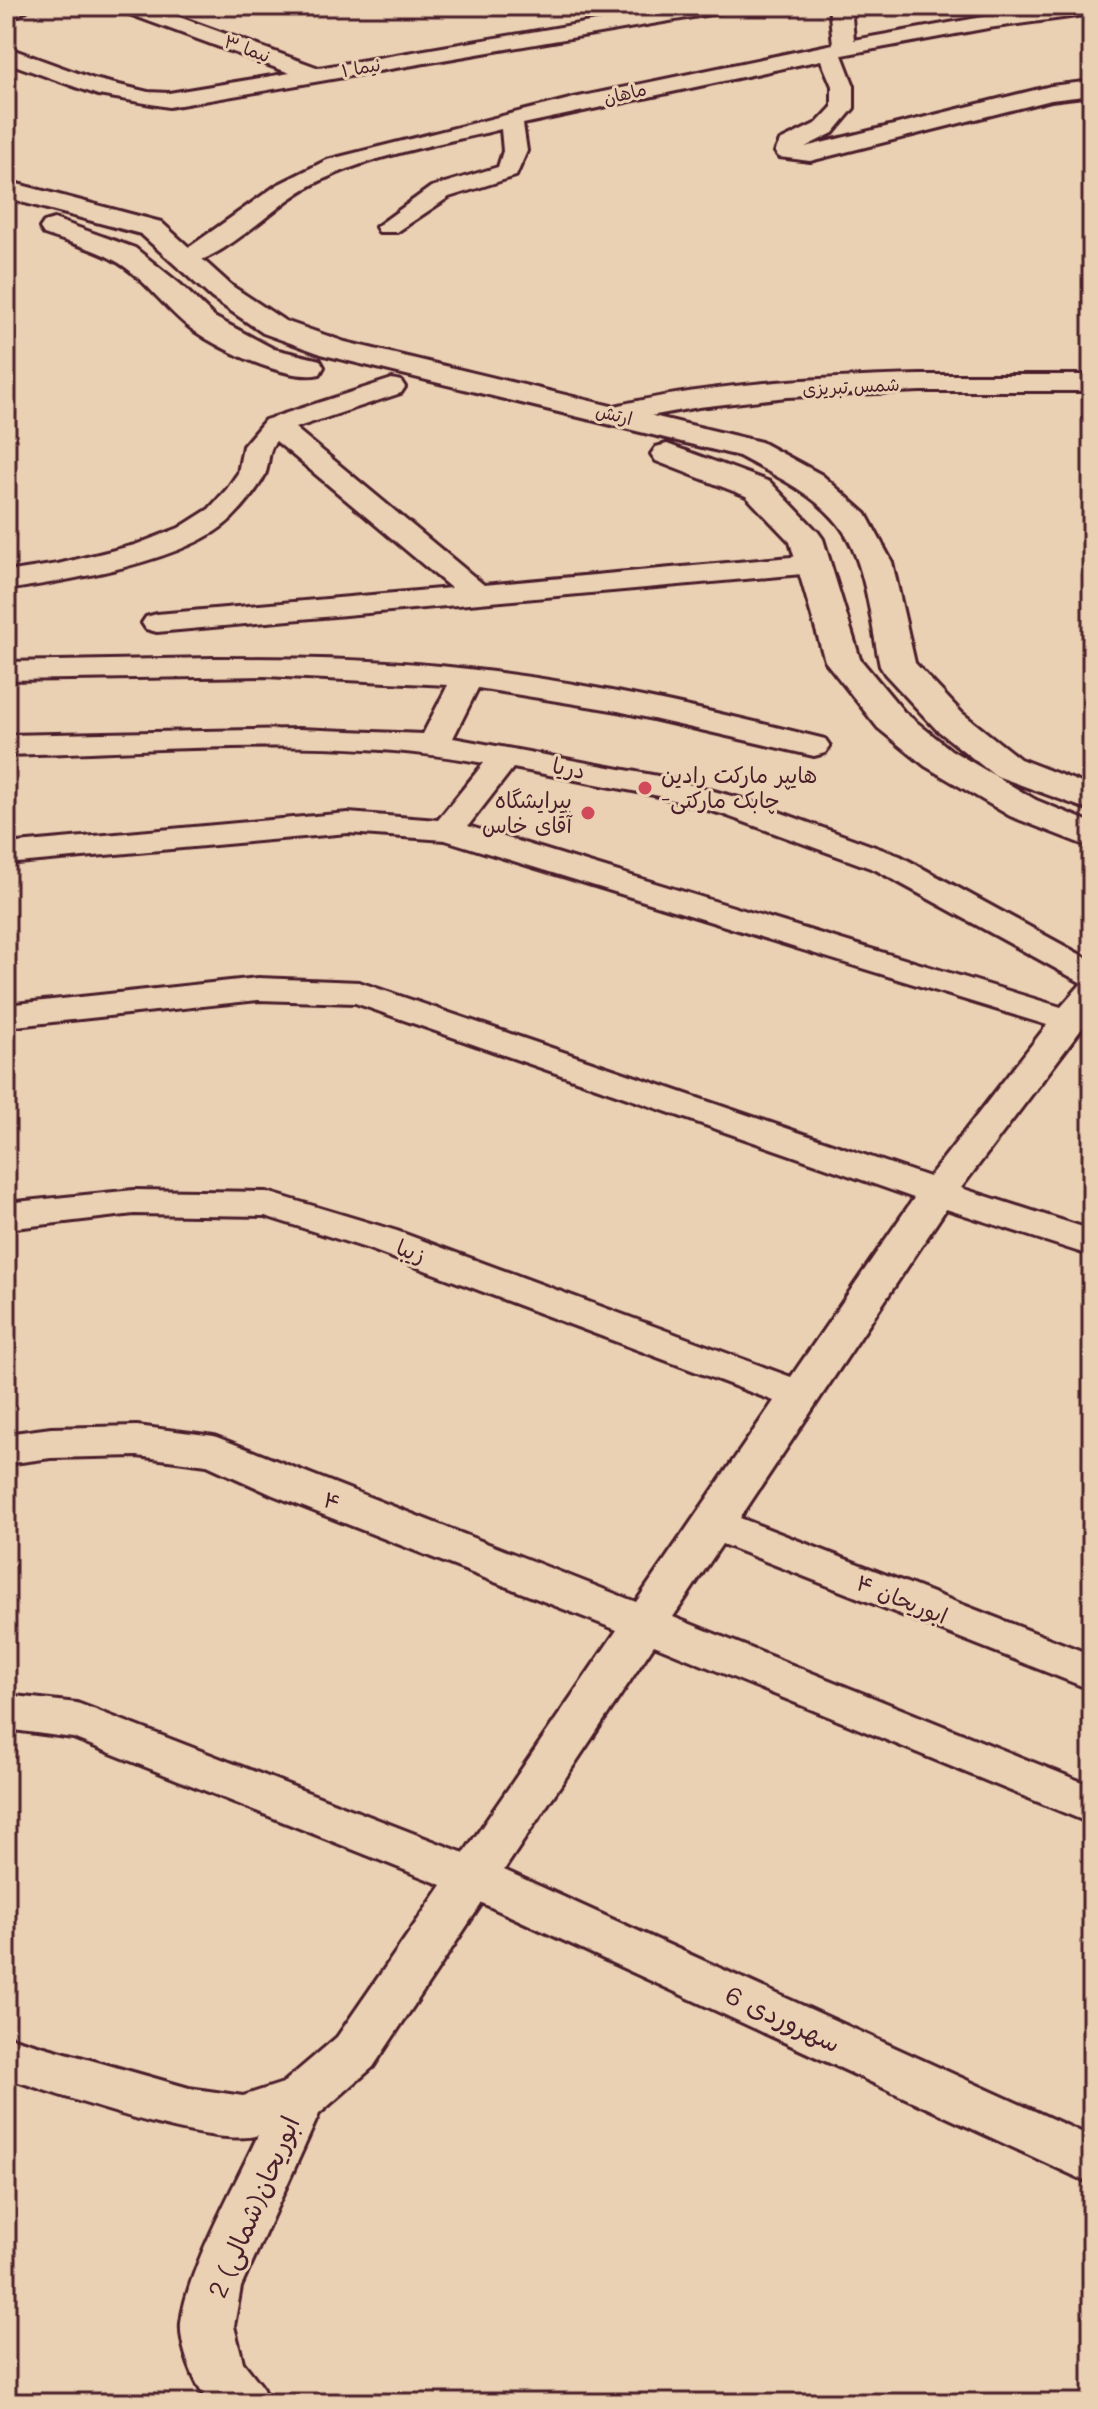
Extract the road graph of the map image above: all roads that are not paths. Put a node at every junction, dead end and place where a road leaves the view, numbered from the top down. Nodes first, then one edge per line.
1 (22, 6) edge
2 (129, 6) edge
3 (722, 6) edge
4 (840, 6) edge
5 (1092, 8) edge
6 (6, 16) edge
7 (837, 50) junction
8 (6, 54) edge
9 (319, 76) junction
10 (1092, 88) edge
11 (511, 120) junction
12 (6, 189) edge
13 (6, 214) edge
14 (388, 227) dead end
15 (186, 258) junction
16 (1092, 383) edge
17 (392, 387) junction
18 (612, 415) junction
19 (275, 426) junction
20 (813, 564) junction
21 (6, 581) edge
22 (477, 594) junction
23 (157, 623) dead end
24 (6, 671) edge
25 (467, 679) junction
26 (434, 744) junction
27 (6, 745) edge
28 (814, 746) dead end
29 (506, 756) junction
30 (1092, 800) edge
31 (447, 830) junction
32 (1092, 837) edge
33 (6, 854) edge
34 (1092, 975) edge
35 (1081, 1006) edge
36 (6, 1016) edge
37 (937, 1193) junction
38 (6, 1216) edge
39 (1092, 1243) edge
40 (799, 1395) junction
41 (6, 1449) edge
42 (713, 1524) junction
43 (646, 1624) junction
44 (1092, 1673) edge
45 (6, 1712) edge
46 (1092, 1806) edge
47 (473, 1877) junction
48 (6, 2057) edge
49 (300, 2099) junction
50 (1092, 2161) edge
51 (242, 2403) edge

1 - 6 street
2 - 9 street, نیما ۳
3 - 9 street, نیما ۱
4 - 7 street
5 - 7 street, ماهان
7 - 10 street
7 - 11 street, ماهان
8 - 9 street, نیما ۱
11 - 14 street
11 - 15 street, ماهان
12 - 15 main road, ارتش
13 - 17 main road, ارتش
15 - 18 main road, ارتش
16 - 18 street, شمس تبریزی
17 - 19 street
17 - 20 main road, ارتش
18 - 30 main road, ارتش
19 - 21 street
19 - 22 street
20 - 22 street
20 - 32 main road, ارتش
22 - 23 street
24 - 25 street
25 - 26 street
25 - 28 street
26 - 27 street, دریا
26 - 29 street, دریا
29 - 31 street
29 - 34 street, دریا
31 - 33 street
31 - 35 street
35 - 37 street
36 - 37 street
37 - 39 street
37 - 40 street
38 - 40 street, زیبا
40 - 42 street
41 - 43 street, ۴
42 - 43 street
42 - 44 street, ابوریحان ۴
43 - 46 street, ۴
43 - 47 street
45 - 47 street, سهروردی 6
47 - 49 street
47 - 50 street, سهروردی 6
48 - 49 street
49 - 51 street, ابوریحان(شمالی) 2

